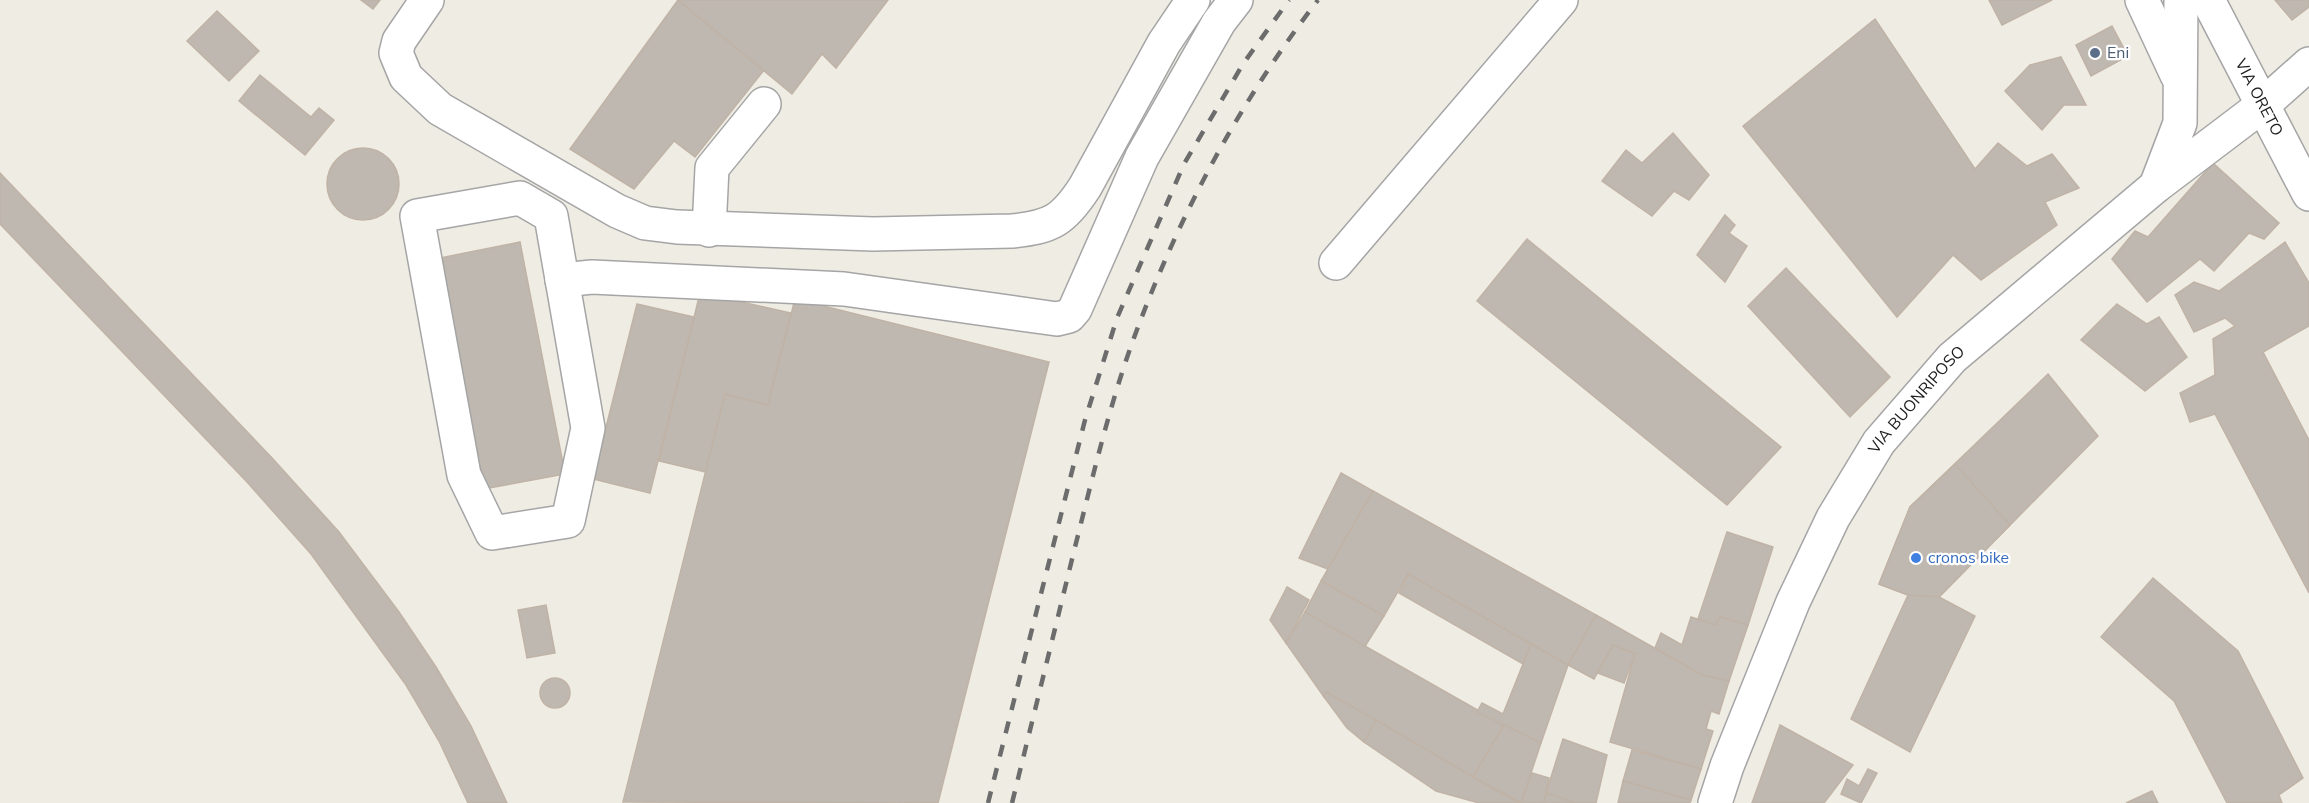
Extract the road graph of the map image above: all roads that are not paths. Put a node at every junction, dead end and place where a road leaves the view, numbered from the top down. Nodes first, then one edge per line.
1 (427, 0) edge
2 (1193, 0) edge
3 (1236, 0) edge
4 (1561, 0) edge
5 (2142, 0) edge
6 (2181, 0) edge
7 (2208, 0) edge
8 (2309, 64) edge
9 (2180, 82) junction
10 (764, 104) dead end
11 (2263, 105) junction
12 (2156, 186) junction
13 (2309, 194) edge
14 (709, 230) junction
15 (1336, 263) dead end
16 (562, 280) junction
17 (1715, 803) edge

1 - 14 street
2 - 14 street
3 - 16 street
4 - 15 street
5 - 9 street
6 - 9 street
7 - 11 street, VIA ORETO
8 - 11 street, VIA BUONRIPOSO
9 - 12 street
10 - 14 street
11 - 12 street, VIA BUONRIPOSO
11 - 13 street, VIA ORETO
12 - 17 street, VIA BUONRIPOSO
16 - 16 street

